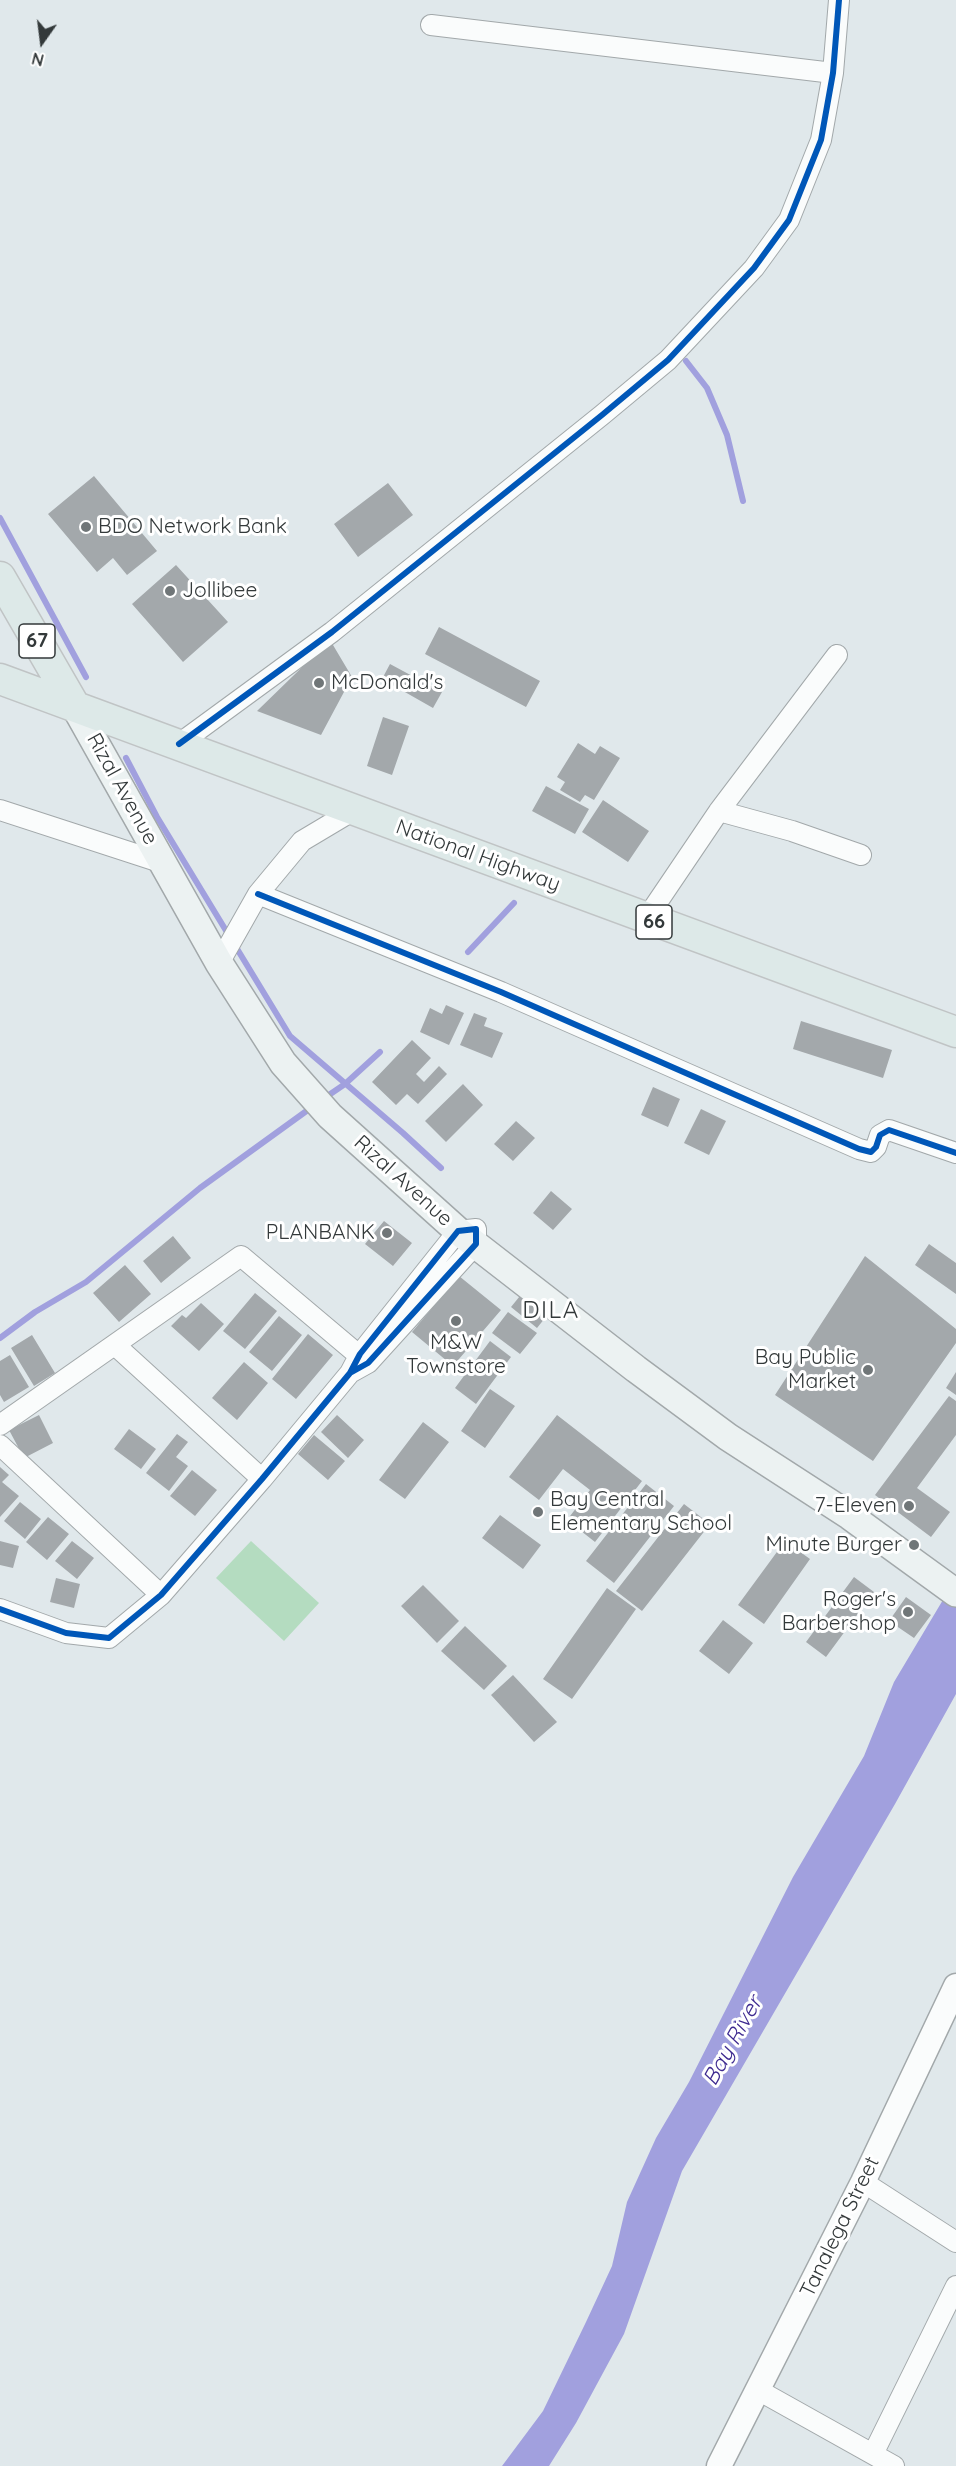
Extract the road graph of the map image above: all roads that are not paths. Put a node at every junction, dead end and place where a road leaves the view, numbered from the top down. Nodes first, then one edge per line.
1 (839, 0) edge
2 (431, 25) dead end
3 (833, 73) junction
4 (0, 577) edge
5 (837, 655) dead end
6 (0, 679) edge
7 (74, 705) junction
8 (179, 744) junction
9 (0, 810) edge
10 (354, 810) junction
11 (719, 811) junction
12 (861, 855) dead end
13 (163, 863) junction
14 (258, 894) junction
15 (646, 919) junction
16 (219, 963) junction
17 (956, 1032) edge
18 (956, 1153) edge
19 (467, 1237) junction
20 (115, 1345) junction
21 (364, 1359) junction
22 (0, 1425) edge
23 (0, 1445) edge
24 (262, 1479) junction
25 (952, 1590) edge
26 (161, 1595) junction
27 (0, 1609) edge
28 (956, 1986) edge
29 (863, 2182) junction
30 (956, 2242) edge
31 (956, 2286) edge
32 (758, 2390) junction
33 (873, 2454) junction
34 (719, 2466) edge
35 (894, 2466) edge

1 - 3 street
2 - 3 street
3 - 8 street
4 - 7 main road, 67
5 - 11 street
6 - 7 main road, National Highway / 66
7 - 8 main road, National Highway / 66
7 - 13 main road, Rizal Avenue
8 - 10 main road, National Highway / 66
9 - 13 street
10 - 14 street
10 - 15 main road, National Highway / 66
11 - 12 street
11 - 15 street
13 - 16 main road, Rizal Avenue
14 - 16 street
14 - 18 street
15 - 17 main road, National Highway / 66
16 - 19 main road, Rizal Avenue
19 - 21 street
19 - 25 main road, Rizal Avenue
20 - 21 street
20 - 22 street
20 - 24 street
21 - 24 street
23 - 26 street
24 - 26 street
26 - 27 street
28 - 29 street, Tanalega Street
29 - 30 street
29 - 32 street, Tanalega Street
31 - 33 street
32 - 33 street
32 - 34 street, Tanalega Street
33 - 35 street

